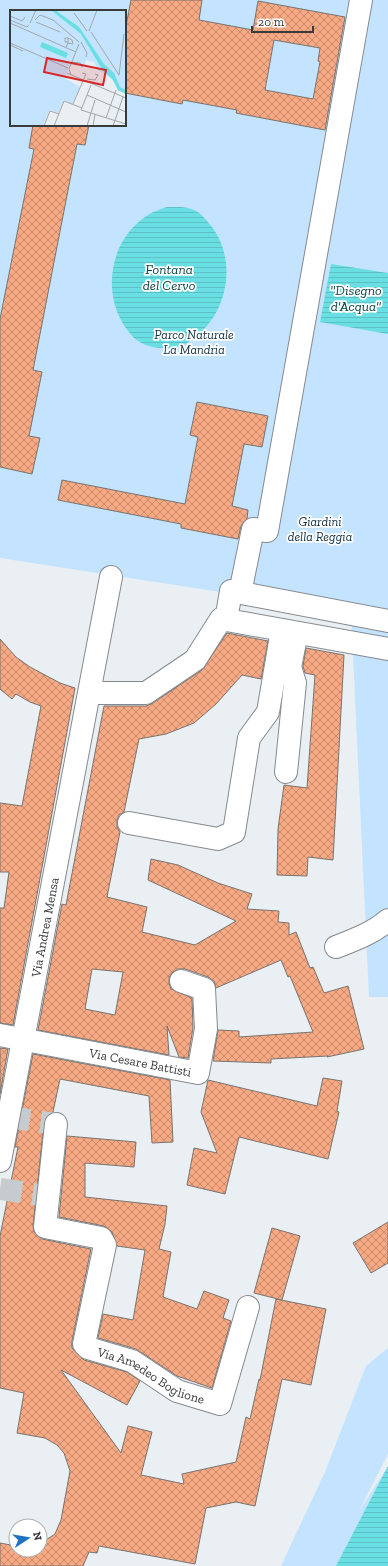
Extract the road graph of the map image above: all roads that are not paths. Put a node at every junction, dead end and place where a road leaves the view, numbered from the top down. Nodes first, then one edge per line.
1 (362, 0) edge
2 (111, 577) dead end
3 (240, 593) junction
4 (223, 620) junction
5 (388, 620) edge
6 (289, 632) junction
7 (388, 649) edge
8 (90, 693) junction
9 (286, 772) dead end
10 (129, 823) dead end
11 (388, 920) edge
12 (336, 947) dead end
13 (181, 981) dead end
14 (0, 1035) edge
15 (23, 1040) junction
16 (56, 1124) dead end
17 (0, 1161) edge
18 (248, 1307) dead end

1 - 3 street
2 - 8 street, Via Andrea Mensa
3 - 4 street
3 - 5 street
4 - 6 street
4 - 8 street
6 - 7 street
6 - 9 street
6 - 10 street
8 - 15 street, Via Andrea Mensa
11 - 12 street
13 - 15 street, Via Cesare Battisti
14 - 15 street
15 - 17 street, Via Andrea Mensa
16 - 18 street, Via Amedeo Boglione

